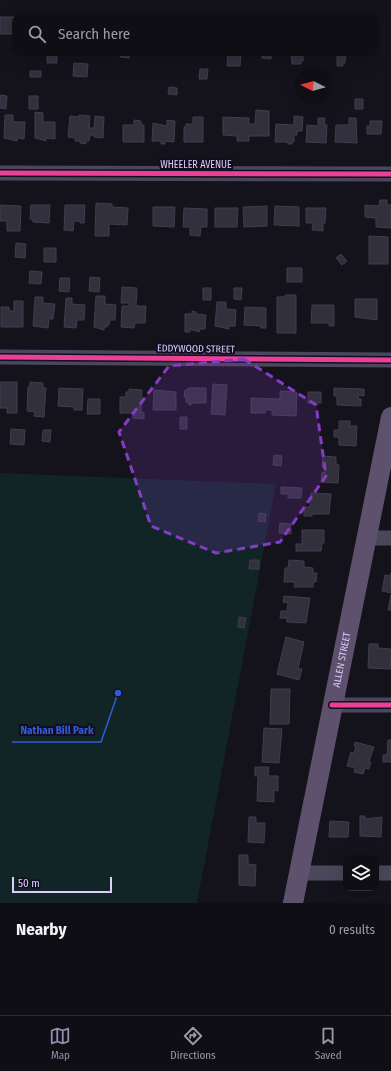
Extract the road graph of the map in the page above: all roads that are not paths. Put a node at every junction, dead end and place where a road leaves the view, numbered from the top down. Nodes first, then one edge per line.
1 (0, 173) edge
2 (391, 174) edge
3 (0, 356) edge
4 (391, 360) edge
5 (391, 417) edge
6 (366, 538) junction
7 (391, 538) edge
8 (332, 705) junction
9 (391, 705) edge
10 (299, 873) junction
11 (343, 873) edge
12 (379, 873) edge
13 (391, 873) edge
14 (293, 903) edge

1 - 2 street, WHEELER AVENUE
3 - 4 street, EDDYWOOD STREET
5 - 6 main road, ALLEN STREET
6 - 7 street
6 - 8 main road, ALLEN STREET
8 - 9 street
8 - 10 main road, ALLEN STREET
10 - 11 street
10 - 14 main road, ALLEN STREET
12 - 13 street

